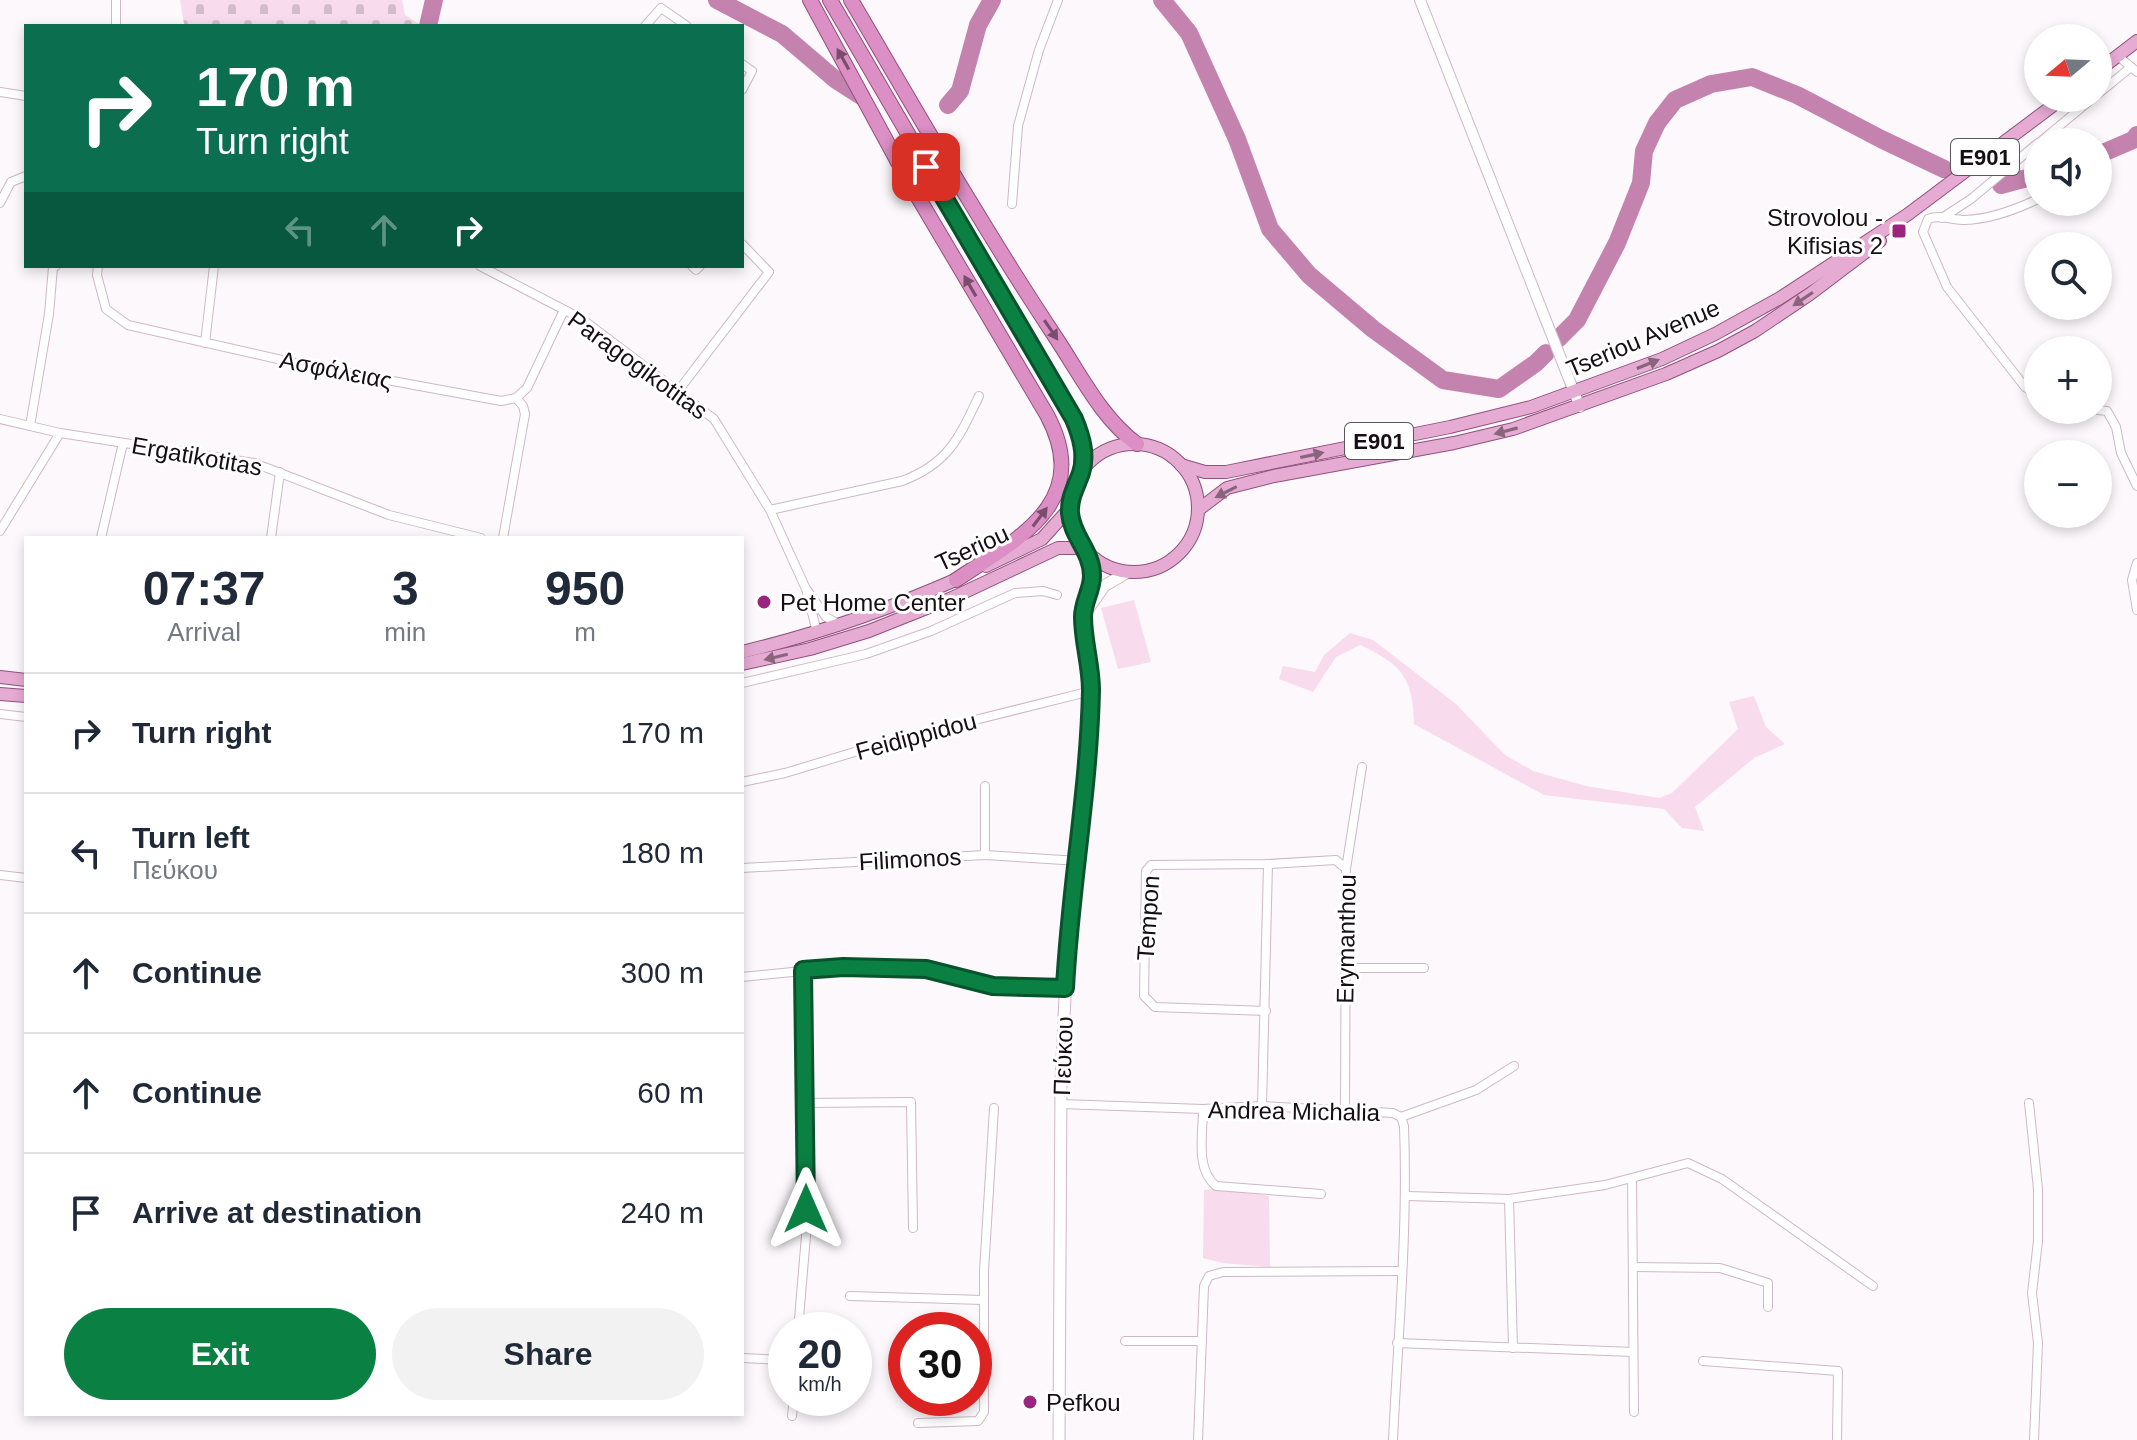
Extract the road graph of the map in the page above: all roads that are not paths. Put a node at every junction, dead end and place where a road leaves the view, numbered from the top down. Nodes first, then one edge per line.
1 (116, 0) edge
2 (810, 0) edge
3 (830, 0) edge
4 (851, 0) edge
5 (1058, 0) edge
6 (1420, 0) edge
7 (116, 24) edge
8 (647, 24) edge
9 (684, 24) edge
10 (2137, 41) edge
11 (2118, 56) junction
12 (2112, 60) edge
13 (744, 65) edge
14 (2134, 69) edge
15 (2112, 84) edge
16 (744, 86) edge
17 (0, 92) edge
18 (24, 96) edge
19 (2044, 112) edge
20 (2076, 112) edge
21 (2057, 128) edge
22 (2024, 155) edge
23 (24, 177) edge
24 (0, 203) edge
25 (1012, 204) dead end
26 (2024, 206) edge
27 (1911, 212) junction
28 (1942, 218) junction
29 (1924, 224) junction
30 (744, 246) edge
31 (53, 268) edge
32 (98, 268) edge
33 (214, 268) edge
34 (484, 268) edge
35 (564, 310) junction
36 (205, 343) junction
37 (2024, 386) edge
38 (678, 391) junction
39 (1575, 392) junction
40 (979, 396) dead end
41 (516, 398) junction
42 (1580, 407) junction
43 (0, 419) edge
44 (2112, 420) edge
45 (30, 426) junction
46 (60, 433) junction
47 (123, 443) junction
48 (1137, 444) junction
49 (1181, 465) junction
50 (1081, 471) junction
51 (280, 472) junction
52 (2137, 486) edge
53 (1070, 508) junction
54 (770, 510) junction
55 (1198, 510) junction
56 (0, 531) edge
57 (101, 536) edge
58 (271, 536) edge
59 (473, 536) edge
60 (503, 536) edge
61 (1086, 551) junction
62 (2137, 563) edge
63 (1128, 572) junction
64 (956, 580) junction
65 (806, 589) junction
66 (1057, 595) dead end
67 (2137, 610) edge
68 (840, 625) junction
69 (1084, 626) junction
70 (817, 632) junction
71 (744, 651) edge
72 (744, 664) edge
73 (0, 677) edge
74 (24, 680) edge
75 (744, 683) edge
76 (1091, 691) junction
77 (0, 694) edge
78 (24, 696) edge
79 (0, 714) edge
80 (24, 717) edge
81 (1362, 767) dead end
82 (744, 782) edge
83 (985, 786) dead end
84 (985, 855) junction
85 (1079, 861) junction
86 (1268, 864) junction
87 (744, 868) edge
88 (1346, 869) junction
89 (0, 875) edge
90 (24, 878) edge
91 (1346, 968) junction
92 (1424, 968) dead end
93 (803, 970) junction
94 (744, 977) edge
95 (1065, 988) junction
96 (1266, 1011) junction
97 (1514, 1066) dead end
98 (805, 1103) junction
99 (2029, 1103) dead end
100 (1061, 1104) junction
101 (1262, 1106) junction
102 (994, 1108) dead end
103 (1203, 1109) junction
104 (1345, 1112) junction
105 (1401, 1117) junction
106 (1632, 1178) junction
107 (1321, 1194) dead end
108 (1407, 1196) junction
109 (1509, 1199) junction
110 (913, 1228) dead end
111 (1633, 1267) junction
112 (1400, 1271) junction
113 (1873, 1286) dead end
114 (850, 1296) dead end
115 (983, 1300) junction
116 (1768, 1307) dead end
117 (800, 1312) edge
118 (1125, 1341) dead end
119 (1202, 1341) junction
120 (1397, 1343) junction
121 (1513, 1348) junction
122 (1633, 1352) junction
123 (744, 1358) edge
124 (768, 1359) edge
125 (1703, 1361) dead end
126 (1634, 1412) dead end
127 (918, 1423) dead end
128 (1059, 1440) edge
129 (1198, 1440) edge
130 (1393, 1440) edge
131 (1837, 1440) edge
132 (2034, 1440) edge

1 - 7 street
64 -> 2 highway
3 - 50 highway
4 -> 48 highway
5 - 25 street
6 - 39 street
8 - 9 street
10 - 11 main road
11 - 12 main road
11 - 14 street
13 - 16 street
14 - 15 street
17 - 18 street
19 - 27 main road, Tseriou Avenue / E901
20 - 21 street
22 - 28 street
23 - 24 street
26 - 28 street
27 - 29 street
39 -> 27 main road, Tseriou Avenue / E901
27 -> 42 main road, Tseriou Avenue / E901
28 - 29 street
29 - 37 street
30 - 38 street
31 - 45 street
32 - 36 street, Ασφάλειας
33 - 36 street
34 - 35 street, Paragogikotitas
35 - 38 street, Paragogikotitas
35 - 41 street
36 - 41 street, Ασφάλειας
38 - 54 street, Paragogikotitas
39 - 42 street
49 -> 39 main road, Tseriou Avenue / E901
40 - 54 street
41 - 60 street
42 -> 55 main road, Tseriou Avenue / E901
43 - 45 street, Ergatikotitas
44 - 52 street
45 - 46 street, Ergatikotitas
46 - 47 street, Ergatikotitas
46 - 56 street
47 - 51 street, Ergatikotitas
47 - 57 street
48 - 49 main road
48 - 50 main road
49 - 55 main road
50 - 53 main road
51 - 58 street
51 - 59 street, Ergatikotitas
53 - 61 main road
53 - 64 main road, Tseriou
54 - 65 street, Paragogikotitas
55 - 63 main road
61 - 63 main road
61 - 69 main road, Πεύκου
61 -> 72 main road, Tseriou
62 - 67 street
63 - 69 main road
64 - 68 main road, Tseriou
65 - 68 street
65 - 70 street, Paragogikotitas
66 - 75 street
68 - 70 main road, Tseriou
69 - 76 main road, Πεύκου
70 - 71 main road, Tseriou
73 - 74 main road
76 - 82 street, Feidippidou
76 - 85 main road, Πεύκου
77 - 78 main road
79 - 80 street
81 - 88 street, Erymanthou
83 - 84 street
84 - 85 street, Filimonos
84 - 87 street, Filimonos
85 - 95 main road, Πεύκου
86 - 88 street, Tempon
86 - 96 street
86 - 96 street, Tempon
88 - 91 street, Erymanthou
89 - 90 street
91 - 92 street
91 - 104 street, Erymanthou
93 - 94 street
93 - 95 street
93 - 98 street
95 - 100 main road, Πεύκου
96 - 101 street
97 - 105 street, Andrea Michalia
98 - 110 street
98 - 117 street
99 - 132 street
100 - 103 street, Andrea Michalia
100 - 128 main road, Πεύκου
101 - 103 street, Andrea Michalia
101 - 104 street, Andrea Michalia
102 - 115 street
103 - 107 street
104 - 105 street, Andrea Michalia
105 - 108 street
106 - 109 street
106 - 111 street
106 - 113 street
108 - 109 street
108 - 112 street
109 - 121 street
111 - 116 street
111 - 122 street
112 - 119 street
112 - 120 street
114 - 115 street
115 - 127 street
118 - 119 street
119 - 129 street
120 - 121 street
120 - 130 street
121 - 122 street
122 - 126 street
123 - 124 street
125 - 131 street

